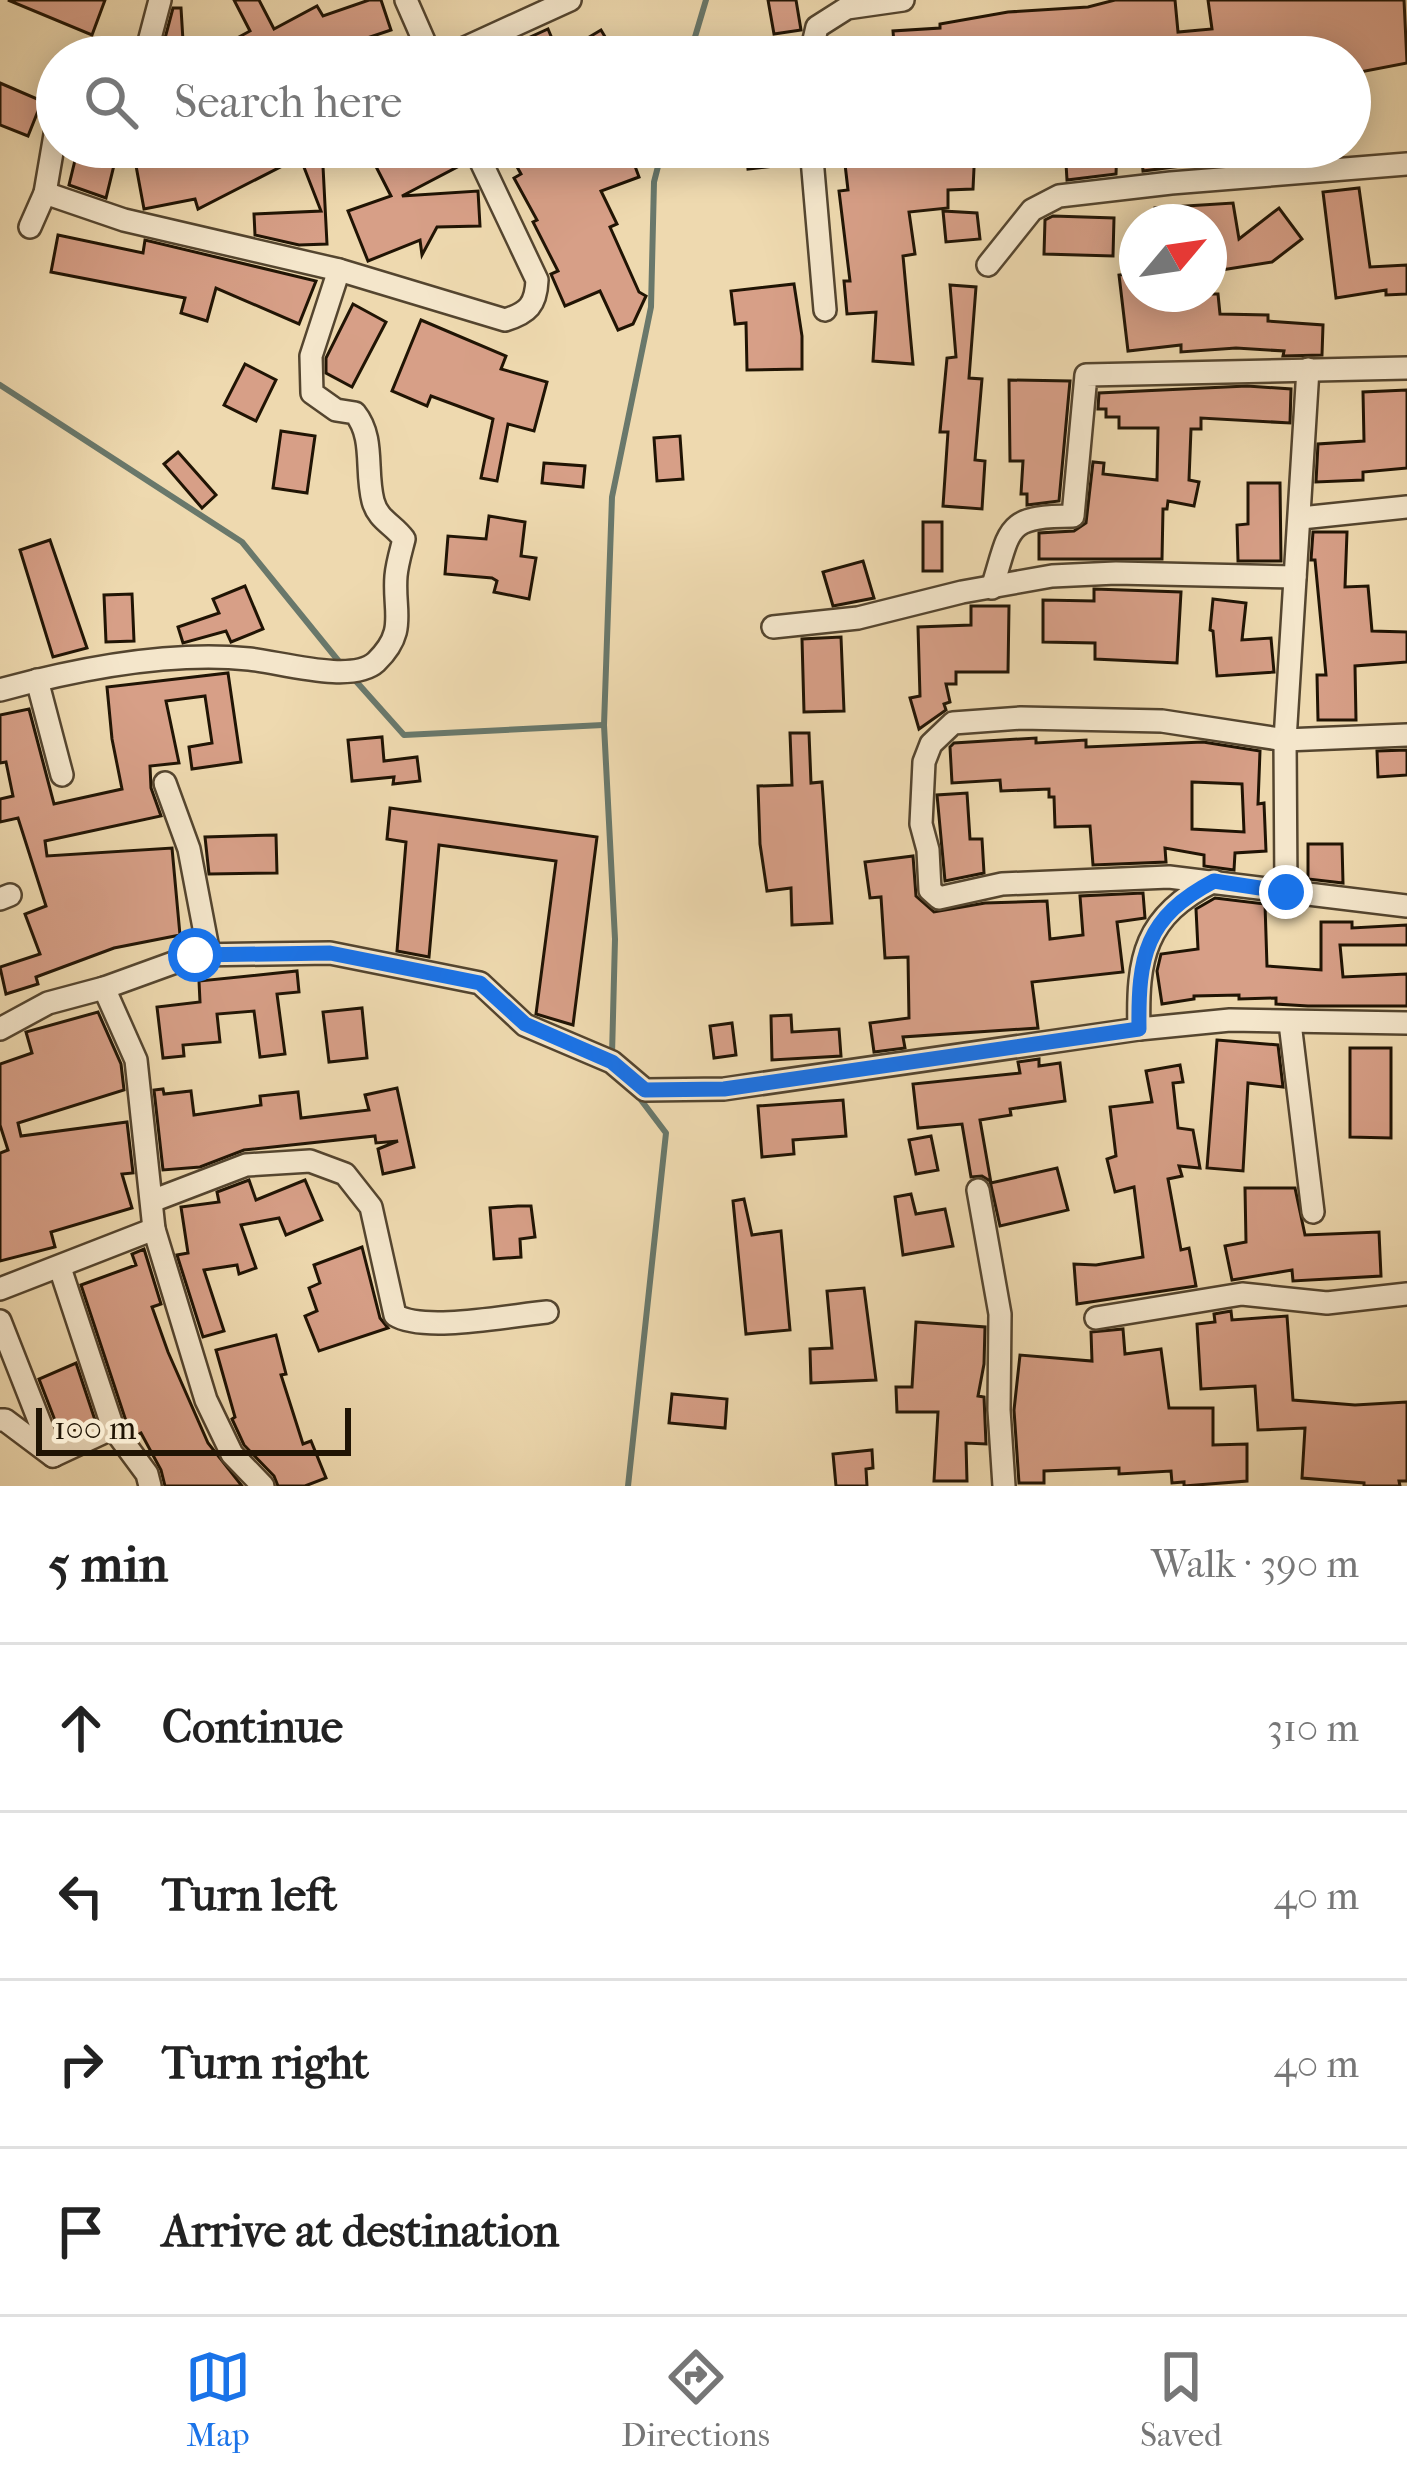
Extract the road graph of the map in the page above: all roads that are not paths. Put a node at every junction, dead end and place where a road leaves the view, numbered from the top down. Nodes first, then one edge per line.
1 (160, 0) edge
2 (406, 0) edge
3 (570, 0) edge
4 (903, 0) edge
5 (151, 36) edge
6 (421, 36) edge
7 (491, 36) edge
8 (816, 36) edge
9 (1407, 164) edge
10 (1371, 167) edge
11 (49, 168) edge
12 (484, 168) edge
13 (813, 168) edge
14 (1357, 168) edge
15 (45, 193) junction
16 (30, 227) dead end
17 (988, 266) dead end
18 (339, 270) junction
19 (825, 310) dead end
20 (1407, 368) edge
21 (1308, 369) junction
22 (1407, 507) edge
23 (1301, 518) junction
24 (1295, 577) junction
25 (992, 588) junction
26 (773, 627) dead end
27 (37, 680) junction
28 (0, 690) edge
29 (1407, 735) edge
30 (1285, 740) junction
31 (62, 775) dead end
32 (165, 783) dead end
33 (1214, 881) junction
34 (1286, 892) junction
35 (1407, 905) edge
36 (208, 954) junction
37 (104, 988) junction
38 (1290, 1023) junction
39 (1407, 1023) edge
40 (0, 1029) edge
41 (1139, 1029) junction
42 (979, 1190) dead end
43 (152, 1201) junction
44 (1313, 1212) dead end
45 (154, 1229) junction
46 (60, 1268) junction
47 (0, 1289) edge
48 (1407, 1294) edge
49 (548, 1312) dead end
50 (1096, 1318) dead end
51 (0, 1321) edge
52 (0, 1420) edge
53 (112, 1428) junction
54 (53, 1456) junction
55 (150, 1486) edge
56 (263, 1486) edge
57 (1004, 1486) edge

1 - 5 street
2 - 6 street
3 - 7 street
4 - 8 street
9 - 10 street
11 - 15 street
12 - 18 street
13 - 19 street
14 - 17 street
15 - 16 street
15 - 18 street
18 - 27 street
20 - 21 street
21 - 23 street
21 - 25 street
22 - 23 street
23 - 24 street
24 - 25 street
24 - 30 street
25 - 26 street
27 - 28 street
27 - 31 street
29 - 30 street
30 - 33 street
30 - 34 street
32 - 36 street
33 - 34 street
33 - 41 street
34 - 35 street
36 - 37 street
36 - 41 street
37 - 40 street
37 - 43 street
38 - 39 street
38 - 41 street
38 - 44 street
42 - 57 street
43 - 45 street
43 - 49 street
45 - 46 street
45 - 56 street
46 - 47 street
46 - 53 street
48 - 50 street
51 - 54 street
52 - 54 street
53 - 54 street
53 - 55 street

